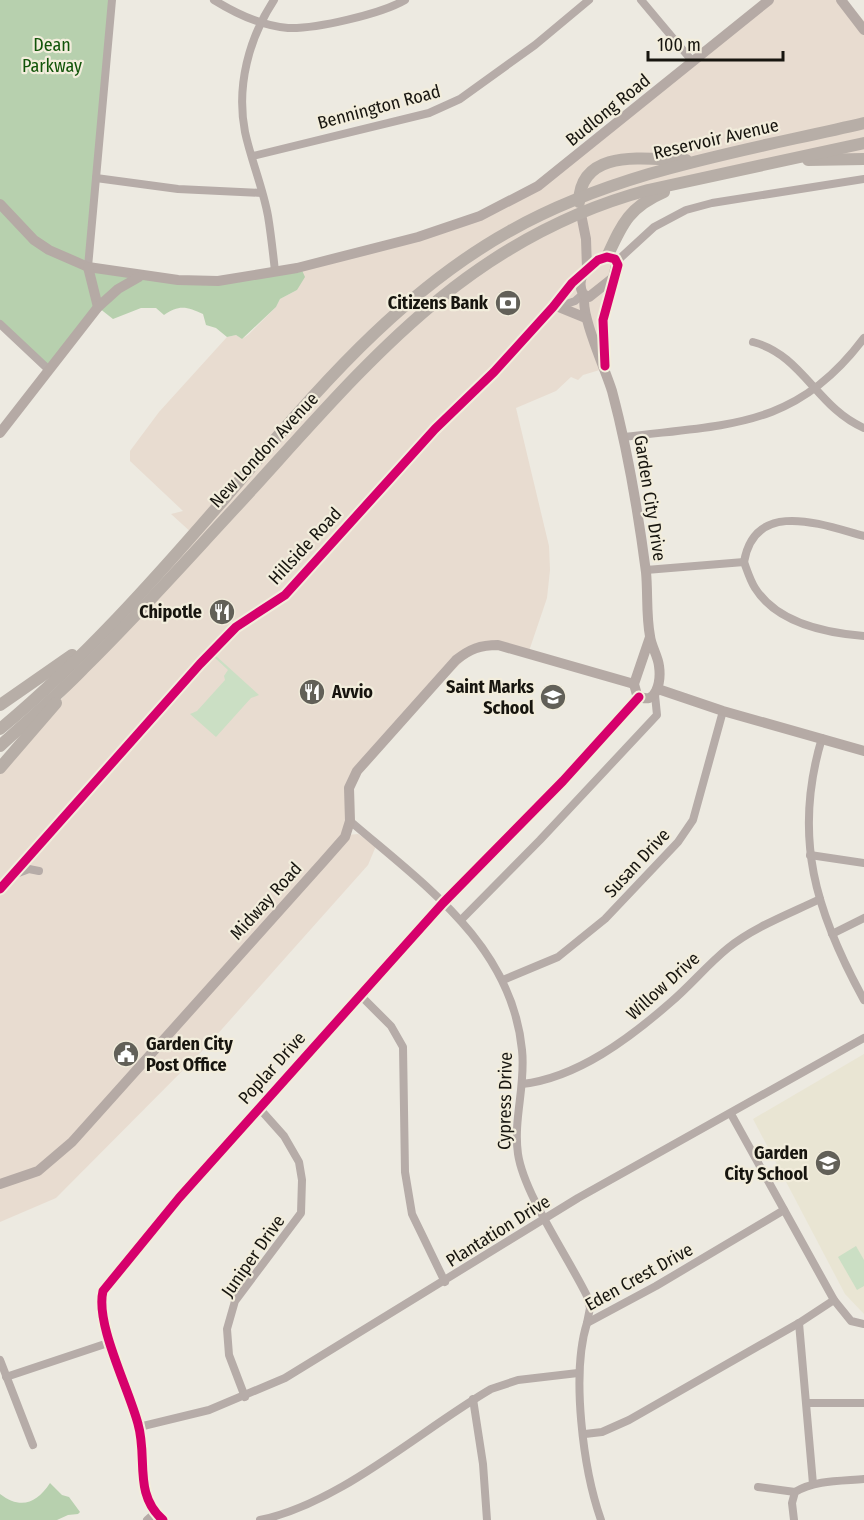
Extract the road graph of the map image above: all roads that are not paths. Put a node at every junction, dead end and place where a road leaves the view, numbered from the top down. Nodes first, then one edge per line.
1 (112, 0) edge
2 (214, 0) edge
3 (274, 0) edge
4 (405, 0) edge
5 (589, 0) edge
6 (640, 0) edge
7 (769, 0) edge
8 (841, 0) edge
9 (260, 21) junction
10 (864, 30) edge
11 (693, 62) junction
12 (864, 123) edge
13 (864, 142) edge
14 (253, 156) junction
15 (864, 159) edge
16 (706, 160) junction
17 (787, 160) junction
18 (96, 178) junction
19 (864, 179) edge
20 (682, 184) junction
21 (262, 193) junction
22 (579, 198) junction
23 (0, 204) edge
24 (581, 214) junction
25 (612, 259) junction
26 (88, 267) junction
27 (275, 271) junction
28 (584, 272) junction
29 (139, 277) junction
30 (613, 278) junction
31 (584, 295) junction
32 (98, 306) junction
33 (556, 307) junction
34 (586, 318) junction
35 (0, 324) edge
36 (864, 338) edge
37 (753, 342) dead end
38 (605, 366) junction
39 (49, 370) junction
40 (815, 390) junction
41 (864, 428) edge
42 (0, 434) edge
43 (624, 436) junction
44 (864, 536) edge
45 (744, 562) junction
46 (646, 570) junction
47 (864, 636) edge
48 (650, 637) junction
49 (93, 641) junction
50 (82, 671) junction
51 (635, 681) junction
52 (657, 689) junction
53 (639, 697) junction
54 (0, 705) edge
55 (723, 711) junction
56 (0, 729) edge
57 (822, 738) junction
58 (0, 746) edge
59 (864, 751) edge
60 (0, 768) edge
61 (350, 821) junction
62 (810, 855) junction
63 (864, 863) edge
64 (39, 871) dead end
65 (13, 875) junction
66 (0, 890) edge
67 (820, 898) junction
68 (443, 903) junction
69 (864, 918) edge
70 (461, 920) junction
71 (832, 934) junction
72 (503, 980) junction
73 (360, 995) junction
74 (864, 1000) edge
75 (864, 1038) edge
76 (522, 1084) junction
77 (259, 1108) junction
78 (731, 1114) junction
79 (0, 1184) edge
80 (784, 1210) junction
81 (545, 1218) junction
82 (444, 1282) junction
83 (834, 1300) junction
84 (587, 1323) junction
85 (799, 1323) junction
86 (864, 1324) edge
87 (111, 1342) junction
88 (0, 1360) edge
89 (578, 1373) junction
90 (6, 1377) junction
91 (246, 1397) junction
92 (473, 1399) junction
93 (808, 1403) junction
94 (864, 1403) edge
95 (139, 1427) junction
96 (585, 1434) junction
97 (33, 1445) dead end
98 (864, 1479) edge
99 (813, 1485) junction
100 (758, 1487) dead end
101 (795, 1492) junction
102 (155, 1513) junction
103 (147, 1520) edge
104 (163, 1520) edge
105 (260, 1520) edge
106 (488, 1520) edge
107 (601, 1520) edge
108 (794, 1520) edge

1 - 18 street
2 - 9 street
3 - 9 street
4 - 9 street
5 - 14 street, Bennington Road
6 - 11 street
7 - 11 street, Budlong Road
8 - 10 street
9 - 14 street
11 - 27 street, Budlong Road
12 - 16 main road, Reservoir Avenue
13 - 17 main road, Reservoir Avenue
14 - 21 street
15 - 17 main road
16 - 22 main road, Reservoir Avenue
16 - 22 main road
17 - 20 main road, Reservoir Avenue
18 - 21 street
18 - 26 street
19 - 25 street
20 - 24 main road, Reservoir Avenue
20 - 25 main road
21 - 27 street
22 - 24 main road
22 - 49 main road, New London Avenue
23 - 26 street
24 - 28 street, Garden City Drive
24 - 50 main road, New London Avenue
25 - 28 street
25 - 30 street, Garden City Drive
26 - 29 street
26 - 32 street
27 - 29 street
28 - 31 street, Garden City Drive
28 - 33 street, Hillside Road
29 - 32 street
30 - 31 street
30 - 38 street, Garden City Drive
31 - 33 street, Hillside Road
31 - 34 street, Garden City Drive
32 - 39 street
33 - 34 street
33 - 65 street, Hillside Road
34 - 38 street, Garden City Drive
35 - 39 street
36 - 40 street
37 - 40 street
38 - 43 street, Garden City Drive
39 - 42 street
40 - 41 street
40 - 43 street
43 - 46 street, Garden City Drive
44 - 45 street
45 - 46 street
45 - 47 street
46 - 48 street, Garden City Drive
48 - 51 street, Garden City Drive
48 - 52 street, Garden City Drive
49 - 54 main road
49 - 56 main road, New London Avenue
50 - 58 main road, New London Avenue
50 - 60 main road
51 - 52 street
51 - 53 street
51 - 61 street, Midway Road
52 - 53 street
52 - 55 street
52 - 70 street
53 - 68 street, Poplar Drive
55 - 57 street
55 - 72 street, Susan Drive
57 - 59 street
57 - 62 street
61 - 68 street, Cypress Drive
61 - 79 street, Midway Road
62 - 63 street
62 - 67 street
64 - 65 street
65 - 66 street, Hillside Road
67 - 71 street
67 - 76 street, Willow Drive
68 - 70 street, Cypress Drive
68 - 73 street, Poplar Drive
69 - 71 street
70 - 72 street, Cypress Drive
71 - 74 street
72 - 76 street, Cypress Drive
73 - 77 street, Poplar Drive
73 - 82 street
75 - 78 street, Plantation Drive
76 - 81 street, Cypress Drive
77 - 87 street, Poplar Drive
77 - 91 street, Juniper Drive
78 - 80 street
78 - 81 street, Plantation Drive
80 - 83 street
80 - 84 street, Eden Crest Drive
81 - 82 street, Plantation Drive
81 - 84 street, Cypress Drive
82 - 91 street, Plantation Drive
83 - 85 street
83 - 86 street
84 - 89 street, Eden Crest Drive
85 - 93 street
85 - 96 street
87 - 90 street
87 - 95 street, Poplar Drive
88 - 90 street
89 - 92 street
89 - 96 street, Eden Crest Drive
90 - 97 street
91 - 95 street, Plantation Drive
92 - 105 street
92 - 106 street
93 - 94 street
93 - 99 street
95 - 102 street, Poplar Drive
96 - 107 street, Eden Crest Drive
98 - 99 street
99 - 101 street
100 - 101 street
101 - 108 street
102 - 103 street
102 - 104 street, Poplar Drive

